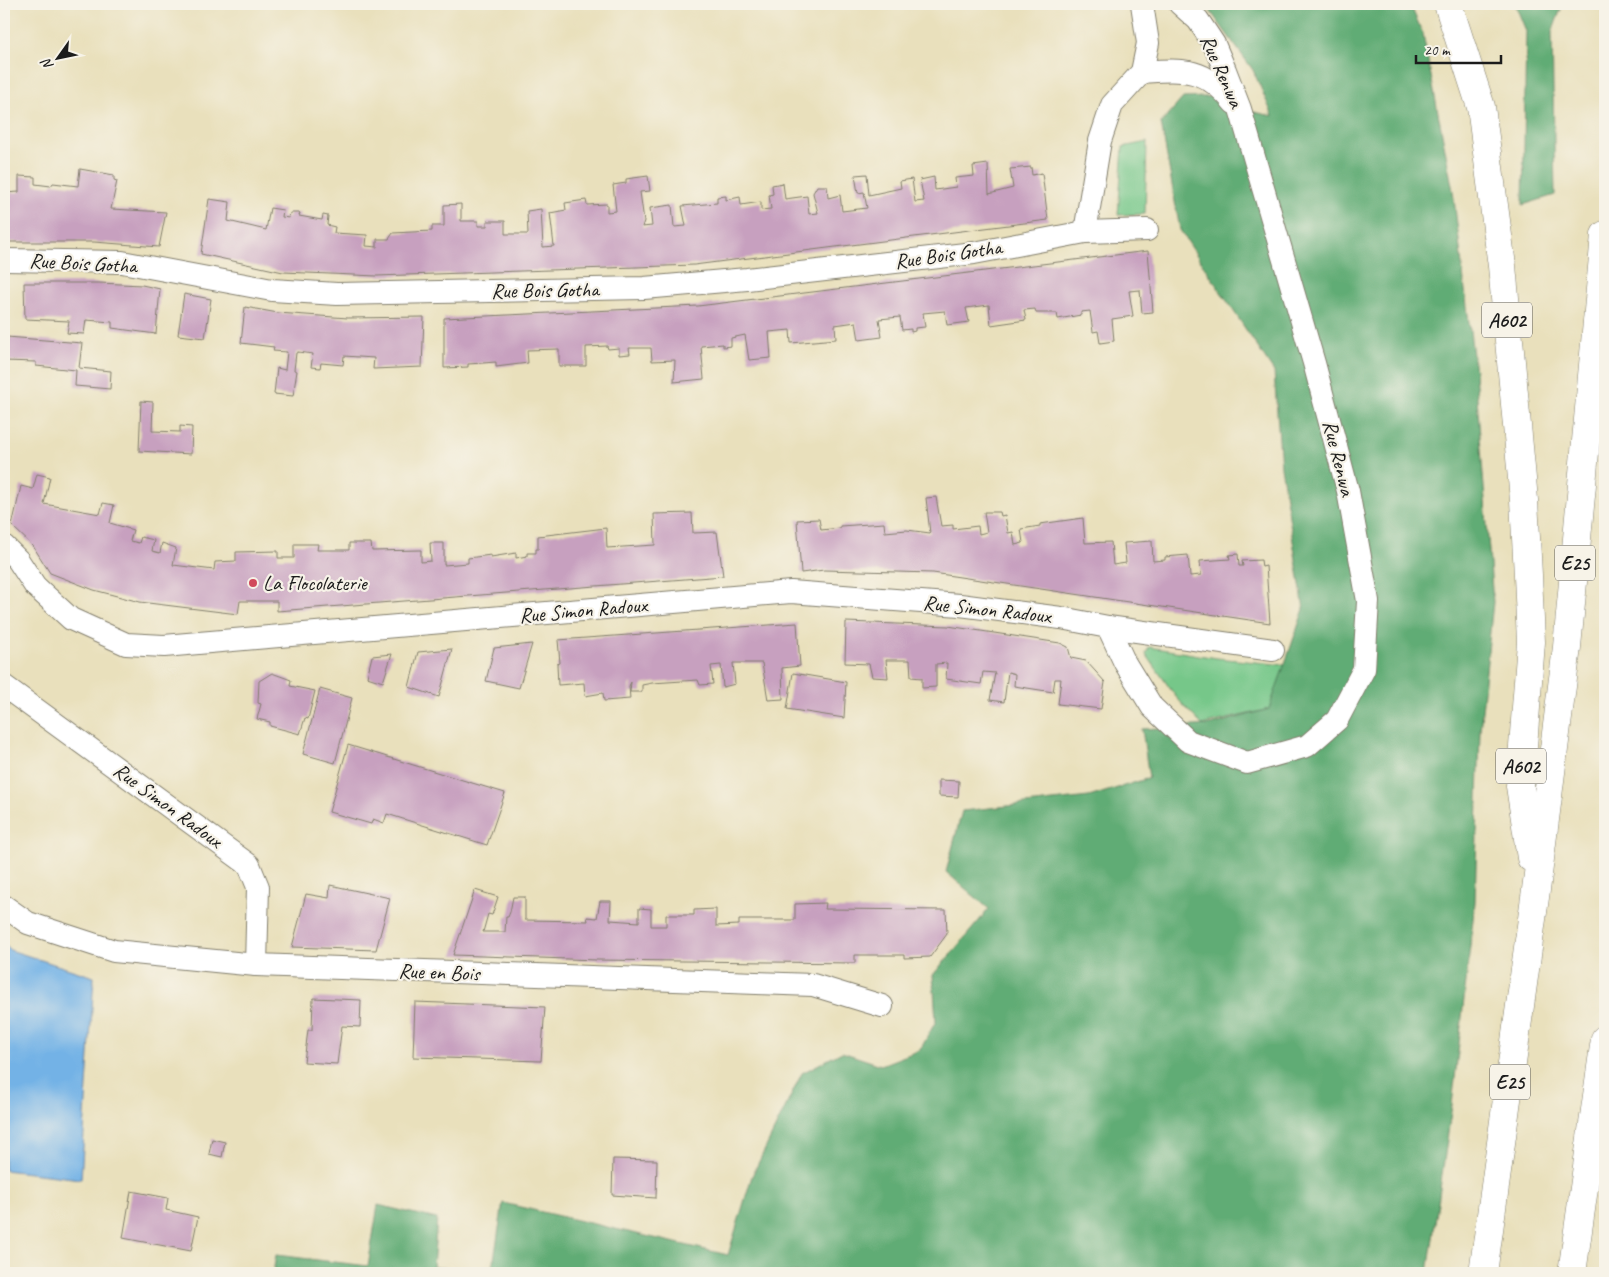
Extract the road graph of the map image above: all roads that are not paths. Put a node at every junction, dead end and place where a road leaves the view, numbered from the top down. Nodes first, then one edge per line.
1 (1142, 4) edge
2 (1180, 4) edge
3 (1448, 4) edge
4 (1142, 72) junction
5 (1240, 109) junction
6 (1147, 230) dead end
7 (1085, 232) junction
8 (1605, 235) edge
9 (5, 260) edge
10 (4, 546) edge
11 (1108, 627) junction
12 (1273, 650) dead end
13 (4, 686) edge
14 (1536, 890) junction
15 (4, 906) edge
16 (256, 965) junction
17 (882, 1006) dead end
18 (1605, 1039) edge
19 (1483, 1273) edge
20 (1572, 1273) edge

1 - 4 street
2 - 5 street, Rue Renwa
3 - 14 highway, A602
4 - 5 street
4 - 7 street
5 - 11 street, Rue Renwa
6 - 7 street, Rue Bois Gotha
7 - 9 street, Rue Bois Gotha
8 - 14 highway, E25
10 - 11 street, Rue Simon Radoux
11 - 12 street, Rue Simon Radoux
13 - 16 street, Rue Simon Radoux
14 - 19 highway, E25
15 - 16 street, Rue en Bois
16 - 17 street, Rue en Bois
18 - 20 highway

